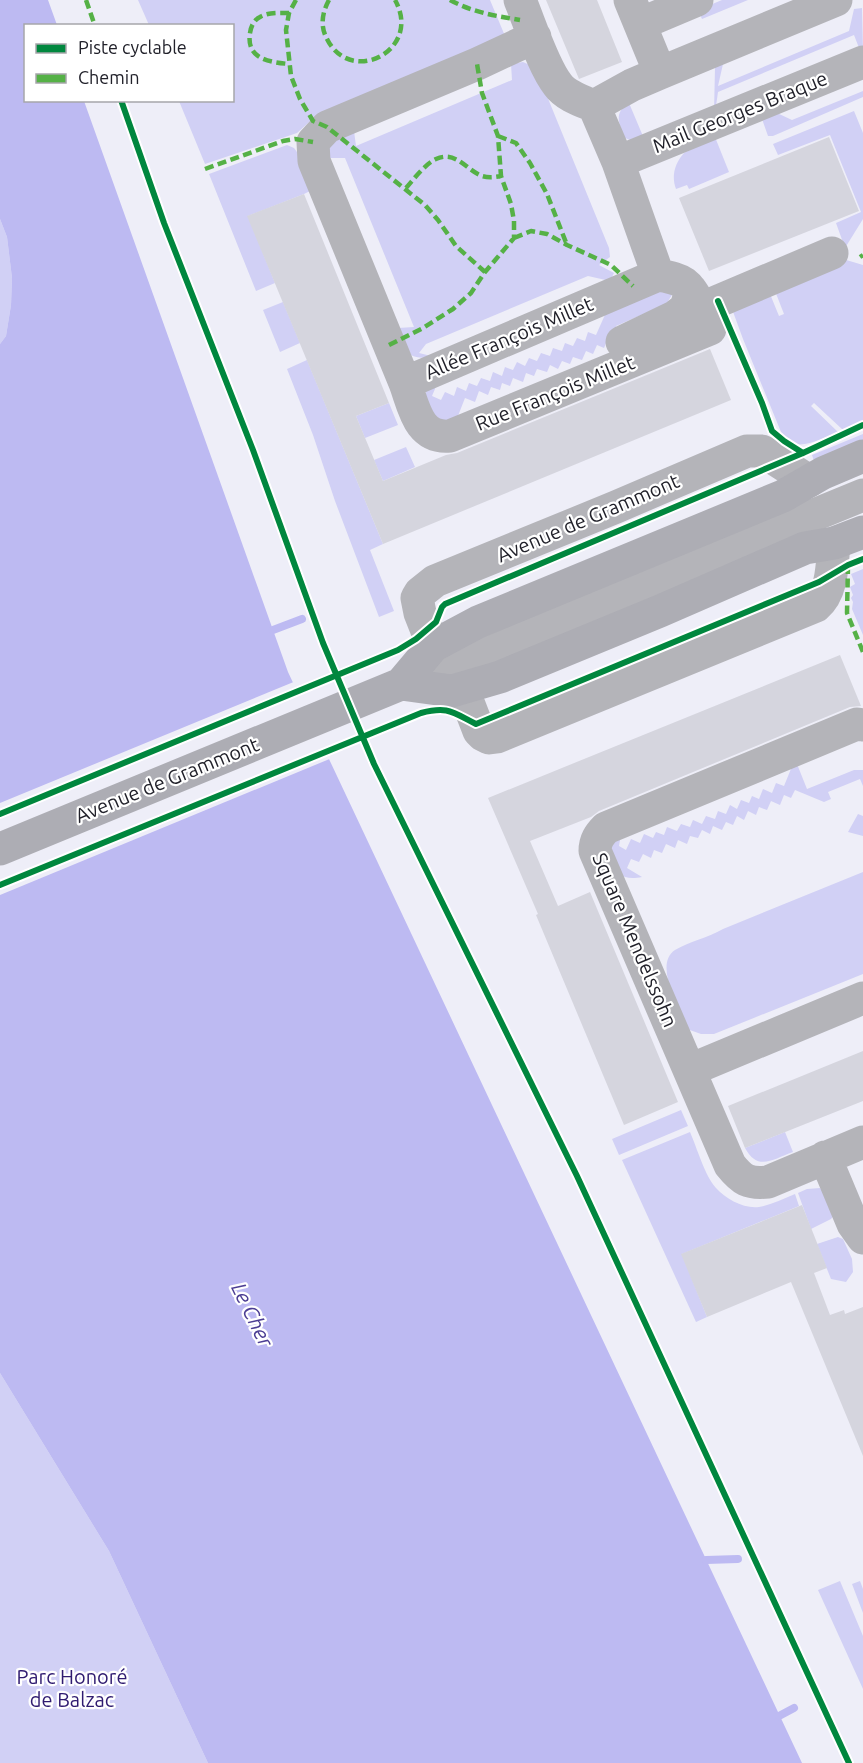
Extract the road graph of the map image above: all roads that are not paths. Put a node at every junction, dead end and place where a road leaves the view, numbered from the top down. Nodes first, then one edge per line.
1 (520, 0) edge
2 (697, 0) edge
3 (836, 0) edge
4 (635, 12) edge
5 (535, 37) junction
6 (863, 62) edge
7 (660, 73) junction
8 (594, 106) junction
9 (618, 162) junction
10 (832, 253) dead end
11 (658, 275) junction
12 (697, 299) junction
13 (622, 342) dead end
14 (405, 383) junction
15 (863, 456) edge
16 (808, 481) junction
17 (863, 495) edge
18 (848, 538) edge
19 (442, 668) junction
20 (401, 684) junction
21 (863, 725) edge
22 (0, 849) edge
23 (863, 998) edge
24 (690, 1070) junction
25 (863, 1142) edge
26 (825, 1157) junction
27 (863, 1238) edge

1 - 5 street
2 - 4 street
3 - 7 street
4 - 7 street
5 - 8 street
5 - 14 street, Allée François Millet
6 - 9 street, Mail Georges Braque
7 - 8 street
8 - 9 street
9 - 11 street
10 - 12 street
11 - 12 street
11 - 14 street, Allée François Millet
12 - 13 street
12 - 14 street, Rue François Millet
15 - 16 main road, Avenue de Grammont
16 - 19 main road, Avenue de Grammont
16 - 19 street, Avenue de Grammont
17 - 19 street, Avenue de Grammont
18 - 19 main road, Avenue de Grammont
18 - 19 street, Avenue de Grammont
19 - 20 main road, Avenue de Grammont
19 - 20 main road, Avenue de Grammont
20 - 22 main road, Avenue de Grammont
21 - 24 street, Square Mendelssohn
23 - 24 street
24 - 26 street, Square Mendelssohn
25 - 26 street, Square Mendelssohn
26 - 27 street

